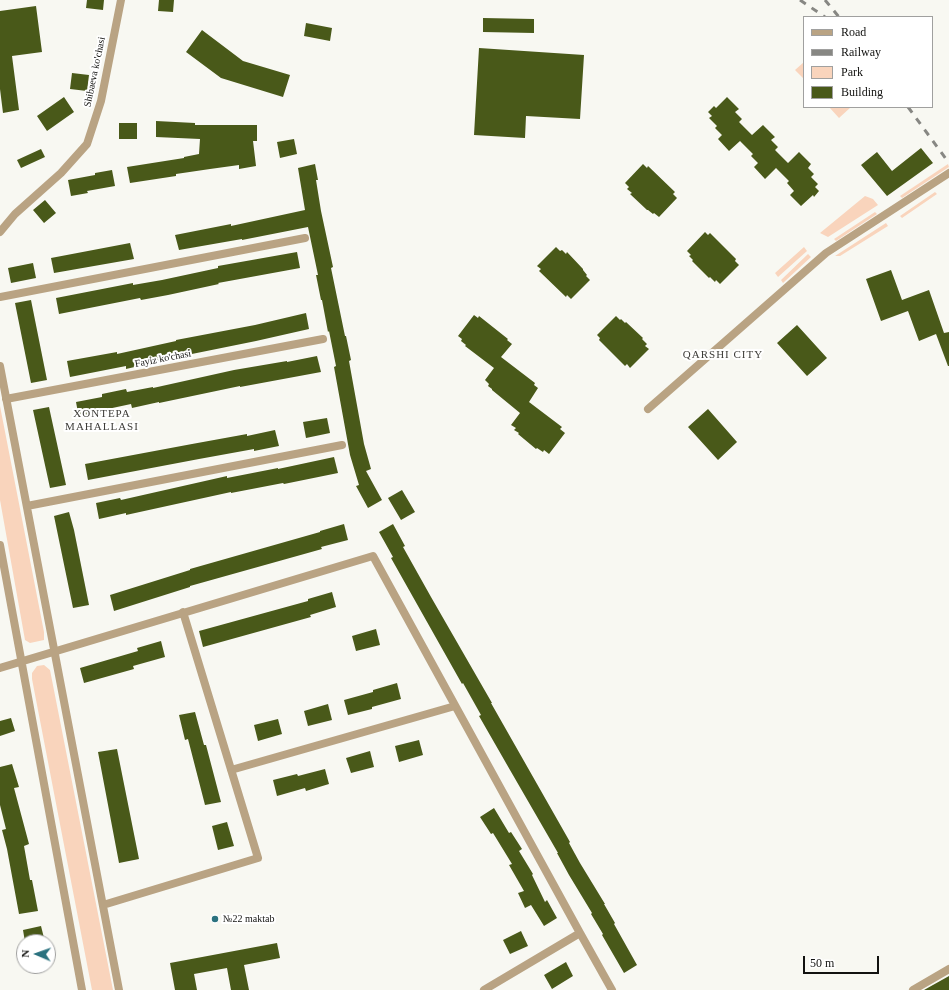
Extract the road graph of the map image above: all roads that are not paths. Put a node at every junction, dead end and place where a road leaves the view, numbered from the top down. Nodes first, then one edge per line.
1 (121, 0) edge
2 (949, 173) edge
3 (0, 232) edge
4 (305, 238) dead end
5 (0, 297) edge
6 (323, 339) dead end
7 (0, 366) edge
8 (6, 399) junction
9 (648, 409) dead end
10 (342, 445) dead end
11 (27, 506) junction
12 (0, 545) edge
13 (183, 612) junction
14 (54, 651) junction
15 (22, 662) junction
16 (0, 668) edge
17 (455, 706) junction
18 (231, 770) junction
19 (103, 906) junction
20 (580, 933) junction
21 (949, 969) edge
22 (82, 990) edge
23 (119, 990) edge
24 (484, 990) edge
25 (612, 990) edge
26 (914, 990) edge

1 - 3 street, Shibaeva ko'chasi
2 - 9 street
4 - 5 street
6 - 8 street, Fayiz ko'chasi
7 - 8 street
8 - 11 street
10 - 11 street
11 - 14 street
12 - 15 street
13 - 14 street
13 - 17 street
13 - 18 street
14 - 15 street
14 - 19 street
15 - 16 street
15 - 22 street
17 - 18 street
17 - 20 street
18 - 19 street
19 - 23 street
20 - 24 street
20 - 25 street
21 - 26 street

